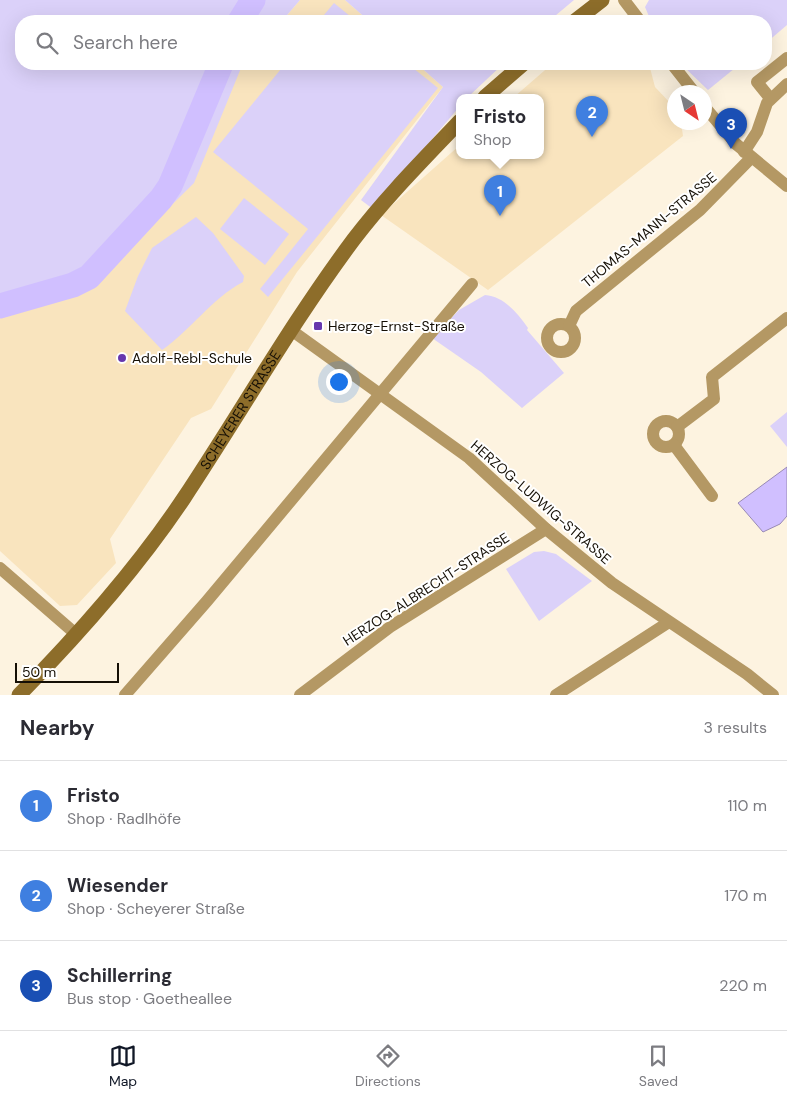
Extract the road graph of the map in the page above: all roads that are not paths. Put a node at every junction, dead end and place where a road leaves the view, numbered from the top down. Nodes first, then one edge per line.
1 (602, 0) edge
2 (624, 0) edge
3 (583, 15) edge
4 (635, 15) edge
5 (787, 58) edge
6 (516, 70) edge
7 (677, 70) edge
8 (787, 84) edge
9 (688, 85) edge
10 (488, 94) edge
11 (770, 98) junction
12 (712, 115) edge
13 (456, 125) edge
14 (748, 155) junction
15 (787, 186) edge
16 (472, 284) dead end
17 (787, 318) edge
18 (569, 326) dead end
19 (291, 330) junction
20 (379, 394) junction
21 (677, 426) junction
22 (674, 445) junction
23 (712, 496) dead end
24 (546, 530) junction
25 (0, 568) edge
26 (669, 622) junction
27 (77, 635) junction
28 (18, 695) edge
29 (125, 695) edge
30 (300, 695) edge
31 (556, 695) edge
32 (773, 695) edge

1 - 3 street
2 - 4 street
5 - 11 street
6 - 10 street
7 - 9 street
8 - 11 street
11 - 14 street, THOMAS-MANN-STRASSE
12 - 14 street
13 - 19 street, SCHEYERER STRASSE
14 - 15 street
14 - 18 street, THOMAS-MANN-STRASSE
16 - 20 street
17 - 21 street
19 - 20 street, HERZOG-LUDWIG-STRASSE
19 - 27 street, SCHEYERER STRASSE
20 - 24 street, HERZOG-LUDWIG-STRASSE
20 - 29 street
21 - 22 street
21 - 22 street
22 - 23 street
24 - 26 street, HERZOG-LUDWIG-STRASSE
24 - 30 street, HERZOG-ALBRECHT-STRASSE
25 - 27 street
26 - 31 street
26 - 32 street, HERZOG-LUDWIG-STRASSE
27 - 28 street, SCHEYERER STRASSE

